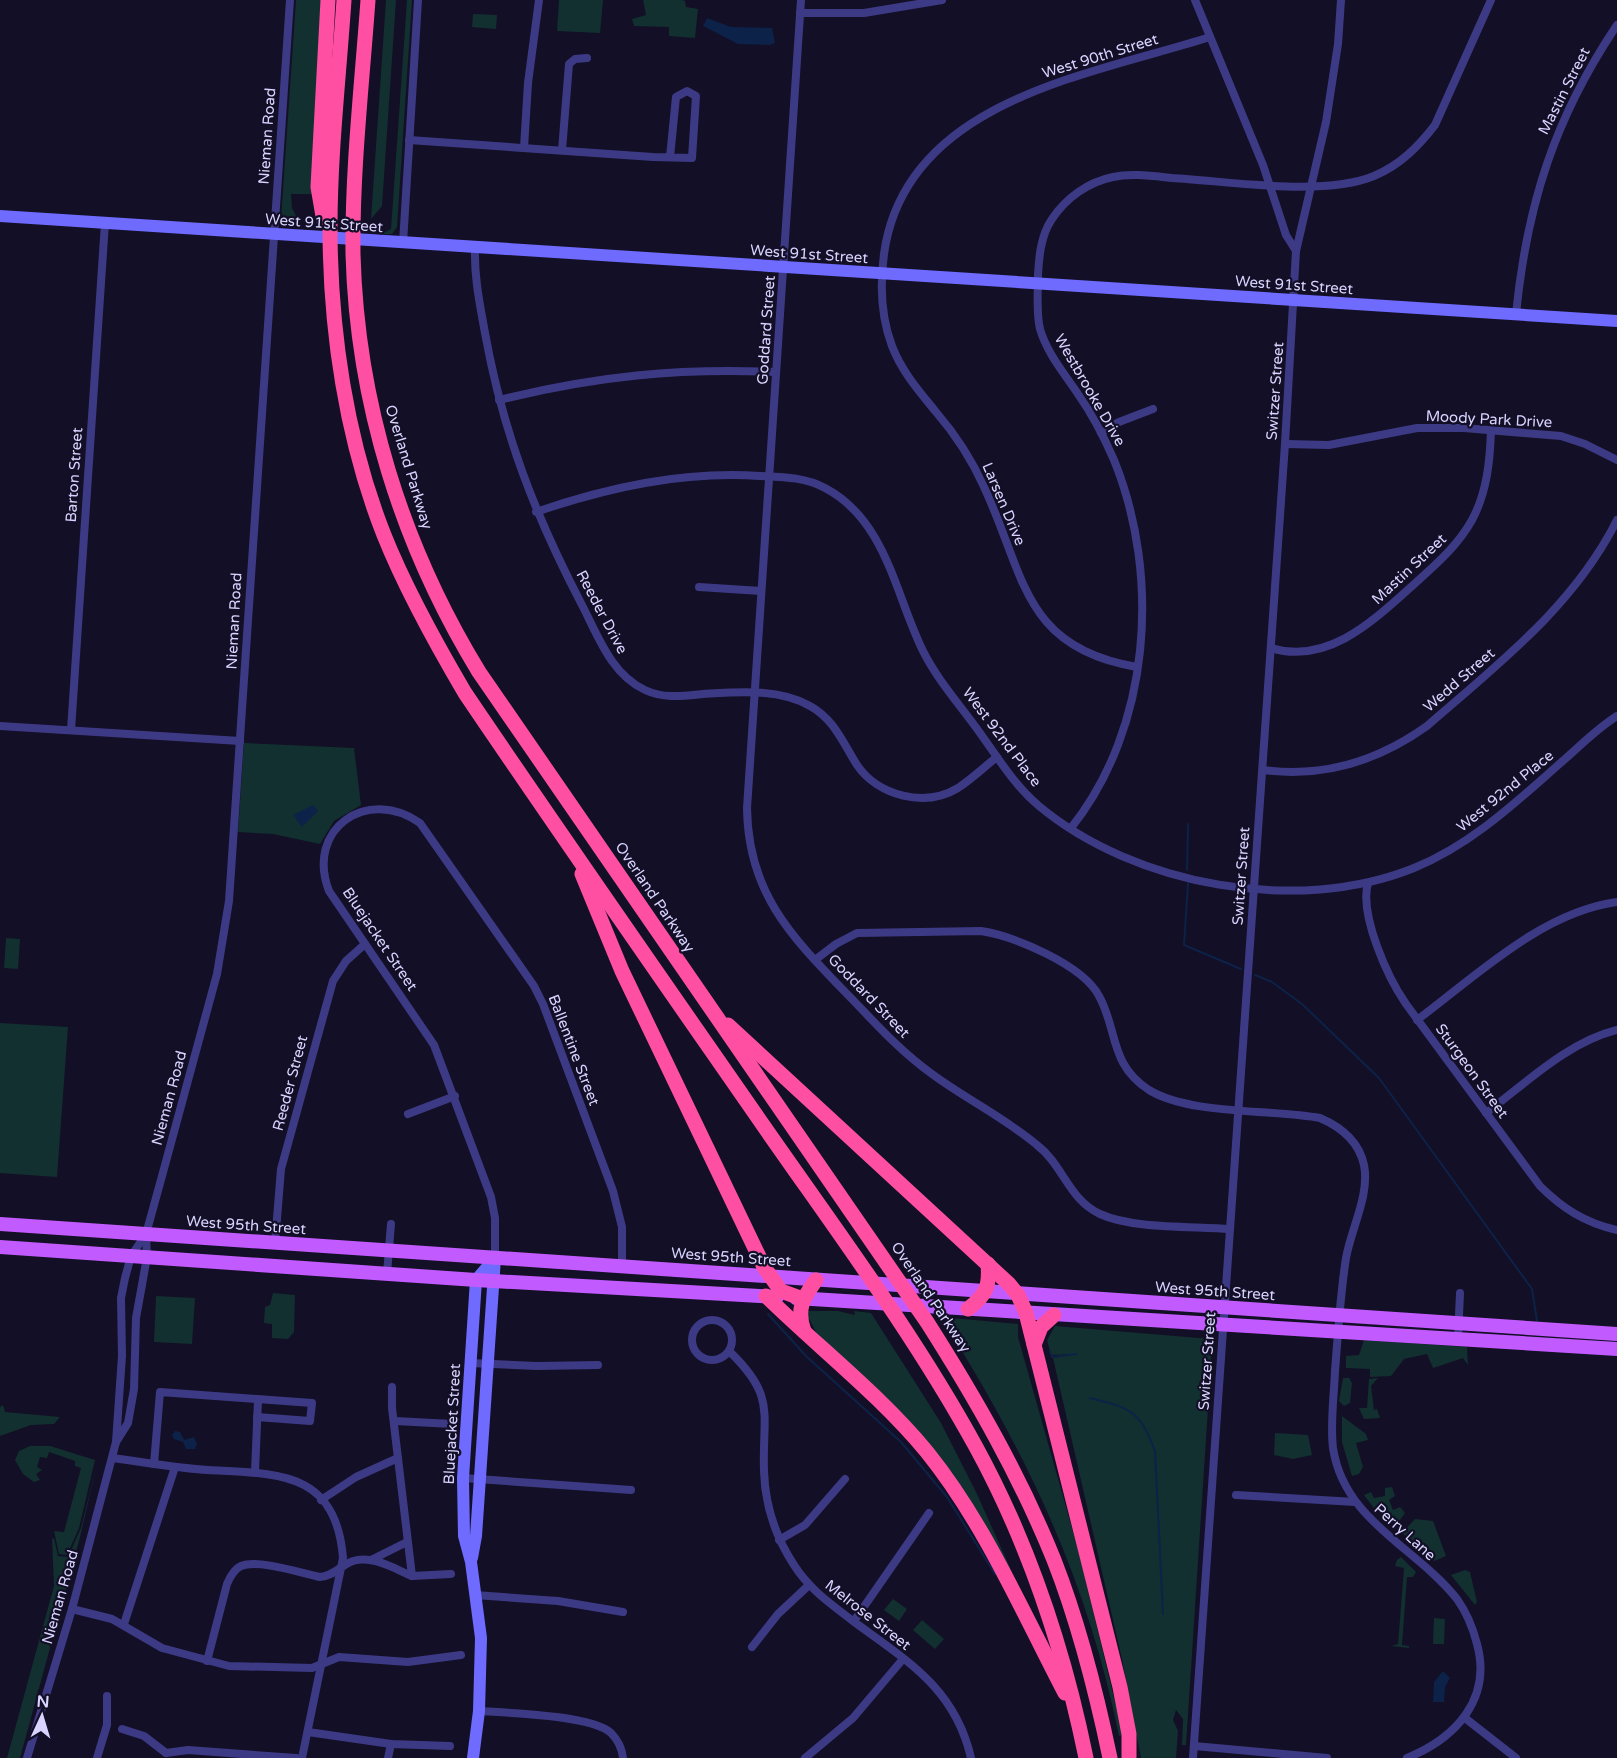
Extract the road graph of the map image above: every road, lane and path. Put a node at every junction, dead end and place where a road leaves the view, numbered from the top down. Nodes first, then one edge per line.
1 (290, 0) edge
2 (328, 0) edge
3 (344, 0) edge
4 (368, 0) edge
5 (418, 0) edge
6 (539, 0) edge
7 (801, 0) edge
8 (942, 0) edge
9 (1195, 0) edge
10 (1341, 0) edge
11 (1491, 0) edge
12 (800, 13) junction
13 (1617, 25) edge
14 (1210, 37) junction
15 (587, 58) dead end
16 (409, 140) junction
17 (524, 148) junction
18 (562, 150) junction
19 (670, 157) junction
20 (1270, 184) junction
21 (1311, 186) junction
22 (0, 216) edge
23 (105, 223) junction
24 (273, 234) junction
25 (403, 243) junction
26 (474, 248) junction
27 (1296, 251) junction
28 (784, 267) junction
29 (331, 270) junction
30 (882, 274) junction
31 (1038, 284) junction
32 (1294, 300) junction
33 (1516, 314) junction
34 (1617, 321) edge
35 (776, 372) junction
36 (499, 400) junction
37 (1153, 409) dead end
38 (1491, 430) junction
39 (1101, 433) junction
40 (1285, 444) junction
41 (1617, 460) edge
42 (770, 476) junction
43 (536, 512) junction
44 (1617, 520) edge
45 (699, 587) dead end
46 (761, 591) junction
47 (1271, 648) junction
48 (1137, 667) junction
49 (755, 693) junction
50 (1617, 716) edge
51 (0, 726) edge
52 (71, 730) junction
53 (240, 741) junction
54 (996, 757) junction
55 (1263, 770) junction
56 (369, 809) joint
57 (1071, 828) junction
58 (570, 847) junction
59 (1368, 883) junction
60 (1254, 888) junction
61 (1617, 902) edge
62 (365, 944) junction
63 (815, 960) junction
64 (710, 1009) junction
65 (1417, 1020) junction
66 (1617, 1030) edge
67 (455, 1096) junction
68 (1238, 1109) junction
69 (1486, 1113) junction
70 (408, 1114) dead end
71 (0, 1224) edge
72 (391, 1224) dead end
73 (1230, 1229) junction
74 (1617, 1230) edge
75 (146, 1234) junction
76 (275, 1243) junction
77 (0, 1247) edge
78 (388, 1251) junction
79 (131, 1256) junction
80 (147, 1257) junction
81 (495, 1258) junction
82 (988, 1264) junction
83 (622, 1265) junction
84 (387, 1274) junction
85 (769, 1276) junction
86 (476, 1280) junction
87 (495, 1281) junction
88 (820, 1281) junction
89 (987, 1292) junction
90 (1460, 1293) dead end
91 (1018, 1295) junction
92 (766, 1296) junction
93 (803, 1299) junction
94 (1224, 1308) junction
95 (966, 1309) junction
96 (1026, 1313) junction
97 (1054, 1315) junction
98 (1340, 1316) junction
99 (1459, 1324) junction
100 (1222, 1326) junction
101 (804, 1331) junction
102 (1338, 1331) junction
103 (1617, 1334) edge
104 (1458, 1338) junction
105 (1567, 1338) junction
106 (1034, 1345) junction
107 (1617, 1349) edge
108 (729, 1351) junction
109 (470, 1363) junction
110 (489, 1364) junction
111 (598, 1365) dead end
112 (392, 1387) dead end
113 (258, 1400) junction
114 (257, 1417) junction
115 (395, 1421) junction
116 (452, 1424) dead end
117 (117, 1442) junction
118 (112, 1458) junction
119 (398, 1458) junction
120 (154, 1464) junction
121 (176, 1467) junction
122 (255, 1472) junction
123 (463, 1478) junction
124 (480, 1479) junction
125 (846, 1479) dead end
126 (631, 1490) dead end
127 (1236, 1496) dead end
128 (321, 1500) junction
129 (1355, 1502) junction
130 (928, 1513) dead end
131 (779, 1540) junction
132 (407, 1542) junction
133 (371, 1560) junction
134 (471, 1562) junction
135 (340, 1569) junction
136 (451, 1574) dead end
137 (412, 1576) junction
138 (809, 1585) junction
139 (475, 1595) junction
140 (72, 1610) junction
141 (623, 1612) dead end
142 (854, 1621) junction
143 (124, 1624) junction
144 (752, 1647) dead end
145 (461, 1655) dead end
146 (903, 1659) junction
147 (207, 1661) junction
148 (323, 1662) junction
149 (107, 1696) dead end
150 (479, 1710) junction
151 (1078, 1717) junction
152 (1465, 1718) junction
153 (122, 1729) dead end
154 (308, 1731) junction
155 (391, 1744) junction
156 (450, 1746) dead end
157 (1194, 1746) junction
158 (166, 1755) edge
159 (27, 1758) edge
160 (97, 1758) edge
161 (296, 1758) edge
162 (302, 1758) edge
163 (388, 1758) edge
164 (473, 1758) edge
165 (623, 1758) edge
166 (805, 1758) edge
167 (971, 1758) edge
168 (1086, 1758) edge
169 (1110, 1758) edge
170 (1129, 1758) edge
171 (1193, 1758) edge
172 (1327, 1758) edge
173 (1407, 1758) edge
174 (1516, 1758) edge

1 - 24 street, Nieman Road
2 - 29 highway
3 - 29 highway
4 - 64 highway, Overland Parkway
5 - 16 street
6 - 17 street
7 - 12 street, Goddard Street
8 - 12 street
9 - 14 street
10 - 21 street, Switzer Street
11 - 21 street, Westbrooke Drive
12 - 28 street, Goddard Street
13 - 33 street, Mastin Street
14 - 20 street
14 - 30 street, West 90th Street
15 - 18 street
16 - 17 street
16 - 25 street
17 - 18 street
18 - 19 street
19 - 19 street
20 - 21 street, Westbrooke Drive
20 - 27 street
20 - 31 street, Westbrooke Drive
21 - 27 street, Switzer Street
22 - 23 street, West 91st Street
23 - 24 street, West 91st Street
23 - 52 street, Barton Street
24 - 25 street, West 91st Street
24 - 53 street, Nieman Road
25 - 26 street, West 91st Street
26 - 28 street, West 91st Street
26 - 36 street, Reeder Drive
27 - 32 street, Switzer Street
28 - 30 street, West 91st Street
28 - 35 street, Goddard Street
29 - 58 highway
30 - 31 street, West 91st Street
30 - 48 street, Larsen Drive
31 - 32 street, West 91st Street
31 - 39 street, Westbrooke Drive
32 - 33 street, West 91st Street
32 - 40 street, Switzer Street
33 - 34 street, West 91st Street
35 - 36 street
35 - 42 street, Goddard Street
36 - 43 street, Reeder Drive
37 - 39 street
38 - 40 street, Moody Park Drive
38 - 41 street, Moody Park Drive
38 - 47 street, Mastin Street
39 - 48 street, Westbrooke Drive
40 - 47 street, Switzer Street
42 - 43 street, West 92nd Place
42 - 46 street, Goddard Street
42 - 54 street, West 92nd Place
43 - 49 street, Reeder Drive
44 - 55 street, Wedd Street
45 - 46 street
46 - 49 street, Goddard Street
47 - 55 street, Switzer Street
48 - 57 street, Westbrooke Drive
49 - 54 street, Reeder Drive
49 - 63 street, Goddard Street
50 - 59 street, West 92nd Place
51 - 52 street
52 - 53 street
53 - 75 street, Nieman Road
54 - 57 street, West 92nd Place
55 - 60 street, Switzer Street
56 - 62 street, Bluejacket Street
56 - 83 street, Ballentine Street
57 - 60 street, West 92nd Place
58 - 85 highway
58 - 151 highway
59 - 60 street, West 92nd Place
59 - 65 street, Sturgeon Street
60 - 68 street, Switzer Street
61 - 65 street
62 - 67 street, Bluejacket Street
62 - 76 street, Reeder Street
63 - 68 street, Perry Lane
63 - 73 street, Goddard Street
64 - 82 highway
64 - 169 highway, Overland Parkway
65 - 69 street, Sturgeon Street
66 - 69 street
67 - 70 street
67 - 81 street, Bluejacket Street
68 - 73 street, Switzer Street
68 - 98 street, Perry Lane
69 - 74 street, Sturgeon Street
71 - 75 main road, West 95th Street
72 - 78 street
73 - 94 street, Switzer Street
75 - 76 main road, West 95th Street
75 - 79 street, Nieman Road
75 - 80 street, Nieman Road
76 - 78 main road, West 95th Street
77 - 79 main road, West 95th Street
78 - 81 main road, West 95th Street
78 - 84 street
79 - 80 main road, West 95th Street
79 - 117 street, Nieman Road
80 - 84 main road, West 95th Street
80 - 117 street, Nieman Road
81 - 83 main road, West 95th Street
81 - 86 street
81 - 87 street, Bluejacket Street
82 - 89 highway
82 - 91 highway
83 - 85 main road, West 95th Street
84 - 86 main road, West 95th Street
85 - 88 main road, West 95th Street
85 - 93 highway
86 - 87 main road, West 95th Street
86 - 109 street, Bluejacket Street
87 - 92 main road, West 95th Street
87 - 110 street, Bluejacket Street
88 - 89 main road, West 95th Street
88 - 93 highway
89 - 91 main road, West 95th Street
89 - 95 highway
90 - 99 street
91 - 94 main road, West 95th Street
91 - 96 highway
92 - 93 main road, West 95th Street
92 - 101 highway
93 - 95 main road, West 95th Street
93 - 101 highway
94 - 98 main road, West 95th Street
94 - 100 street, Switzer Street
95 - 96 main road, West 95th Street
96 - 97 main road, West 95th Street
96 - 106 highway
97 - 100 main road, West 95th Street
97 - 106 highway
98 - 99 main road, West 95th Street
98 - 102 street, Perry Lane
99 - 104 street
99 - 105 main road, West 95th Street
100 - 102 main road, West 95th Street
100 - 157 street, Switzer Street
101 - 151 highway
102 - 104 main road, West 95th Street
102 - 129 street, Perry Lane
103 - 105 main road, West 95th Street
104 - 105 main road, West 95th Street
105 - 107 main road, West 95th Street
106 - 170 highway
108 - 108 street
108 - 131 street, Melrose Street
109 - 110 street
109 - 123 street, Bluejacket Street
110 - 111 street
110 - 124 street, Bluejacket Street
112 - 115 street
113 - 114 street
113 - 114 street
113 - 120 street
114 - 122 street
115 - 116 street
115 - 119 street
117 - 118 street, Nieman Road
118 - 120 street
118 - 140 street, Nieman Road
119 - 128 street
119 - 132 street
120 - 121 street
121 - 122 street
121 - 143 street
122 - 128 street
123 - 124 street
123 - 134 street, Bluejacket Street
124 - 126 street
124 - 134 street, Bluejacket Street
125 - 131 street
127 - 129 street
128 - 135 street
129 - 152 street, Perry Lane
130 - 142 street
131 - 138 street, Melrose Street
132 - 133 street
132 - 137 street
133 - 135 street
133 - 137 street
134 - 139 street, Bluejacket Street
135 - 147 street
135 - 148 street
136 - 137 street
138 - 142 street, Melrose Street
138 - 144 street
139 - 141 street
139 - 150 street, Bluejacket Street
140 - 143 street
140 - 159 street, Nieman Road
142 - 146 street, Melrose Street
143 - 147 street
145 - 148 street
146 - 166 street
146 - 167 street, Melrose Street
147 - 148 street
148 - 154 street
149 - 160 street
150 - 164 street, Bluejacket Street
150 - 165 street
151 - 168 highway
152 - 173 street
152 - 174 street
153 - 158 street
154 - 155 street
154 - 162 street
155 - 156 street
155 - 163 street
157 - 171 street, Switzer Street
157 - 172 street
158 - 161 street

